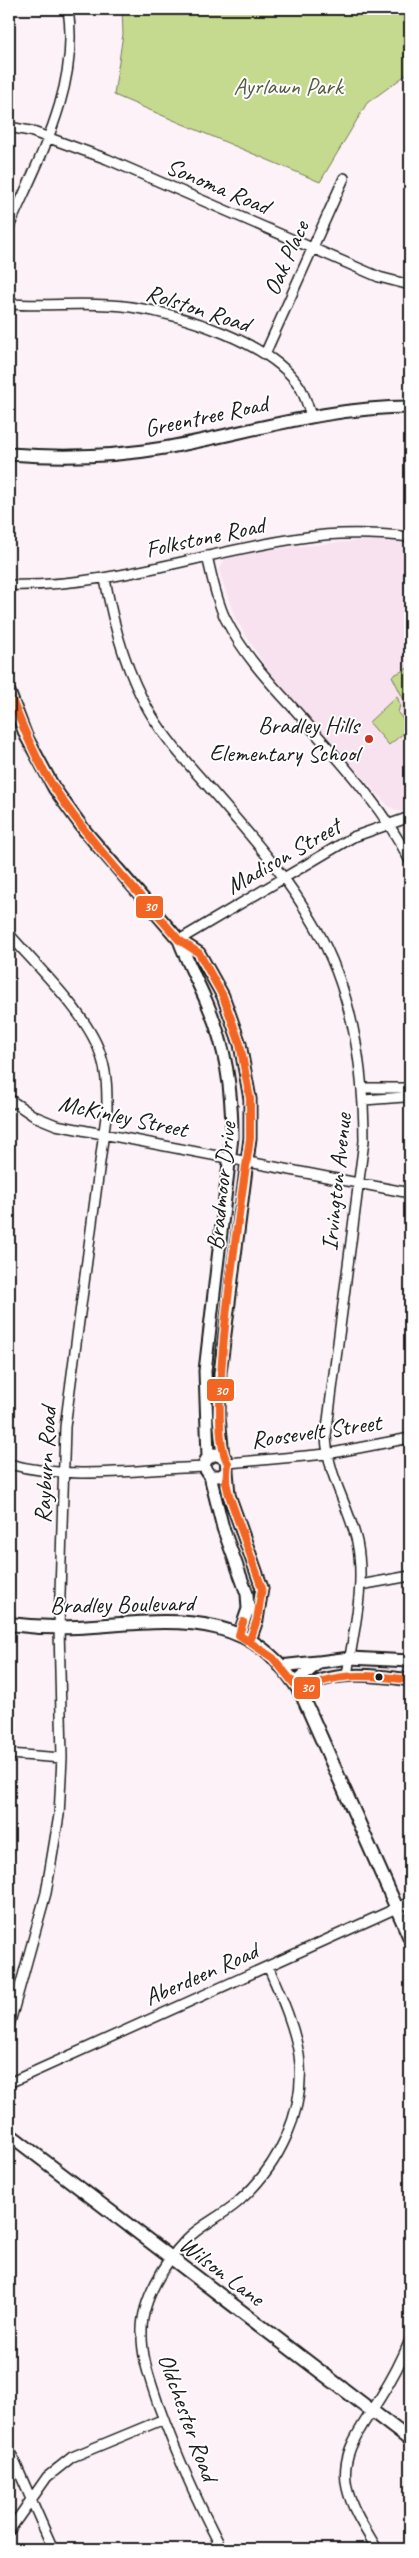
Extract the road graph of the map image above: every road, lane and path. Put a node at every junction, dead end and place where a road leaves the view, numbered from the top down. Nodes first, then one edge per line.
1 (68, 9) edge
2 (9, 126) edge
3 (48, 137) junction
4 (344, 178) dead end
5 (9, 227) edge
6 (312, 248) junction
7 (410, 285) edge
8 (9, 304) edge
9 (265, 354) junction
10 (410, 406) edge
11 (311, 416) junction
12 (9, 454) edge
13 (410, 537) edge
14 (207, 556) junction
15 (105, 578) junction
16 (9, 585) edge
17 (9, 692) edge
18 (410, 816) edge
19 (388, 824) junction
20 (410, 862) edge
21 (285, 878) junction
22 (9, 934) edge
23 (180, 940) junction
24 (362, 1088) junction
25 (9, 1099) edge
26 (364, 1100) junction
27 (105, 1136) junction
28 (230, 1158) junction
29 (246, 1161) junction
30 (359, 1183) junction
31 (410, 1193) edge
32 (410, 1438) edge
33 (327, 1454) junction
34 (226, 1463) junction
35 (9, 1464) edge
36 (208, 1466) junction
37 (63, 1472) junction
38 (410, 1576) edge
39 (360, 1585) junction
40 (9, 1624) edge
41 (59, 1627) junction
42 (244, 1637) junction
43 (350, 1658) junction
44 (410, 1661) edge
45 (319, 1662) junction
46 (280, 1666) junction
47 (347, 1676) junction
48 (410, 1680) edge
49 (298, 1687) junction
50 (9, 1754) edge
51 (62, 1758) junction
52 (410, 1902) edge
53 (396, 1908) junction
54 (410, 1938) edge
55 (268, 1966) junction
56 (9, 2026) edge
57 (9, 2083) edge
58 (9, 2134) edge
59 (171, 2259) junction
60 (410, 2340) edge
61 (371, 2410) junction
62 (164, 2419) junction
63 (410, 2440) edge
64 (9, 2449) edge
65 (31, 2499) junction
66 (9, 2531) edge
67 (53, 2549) edge
68 (222, 2549) edge
69 (378, 2549) edge

1 - 3 street
2 - 3 street, Sonoma Road
3 - 5 street
3 - 6 street, Sonoma Road
4 - 6 street, Oak Place
6 - 7 street, Sonoma Road
6 - 9 street, Oak Place
8 - 9 street, Rolston Road
9 - 11 street, Rolston Road
10 - 11 street, Greentree Road
11 - 12 street, Greentree Road
13 - 14 street, Folkstone Road
14 - 15 street, Folkstone Road
14 - 19 street
15 - 16 street, Folkstone Road
15 - 21 street, Irvington Avenue
17 - 23 street, Bradmoor Drive
18 - 19 street, Madison Street
19 - 20 street
19 - 21 street, Madison Street
21 - 23 street, Madison Street
21 - 24 street, Irvington Avenue
22 - 27 street, Rayburn Road
23 - 28 street, Bradmoor Drive
23 - 29 street, Bradmoor Drive
24 - 26 street, Irvington Avenue
24 - 26 street
25 - 27 street, McKinley Street
26 - 30 street, Irvington Avenue
27 - 28 street, McKinley Street
27 - 37 street, Rayburn Road
28 - 29 street, McKinley Street
28 - 36 street, Bradmoor Drive
29 - 30 street, McKinley Street
29 - 34 street, Bradmoor Drive
30 - 31 street, McKinley Street
30 - 33 street, Irvington Avenue
32 - 33 street, Roosevelt Street
33 - 34 street, Roosevelt Street
33 - 39 street, Irvington Avenue
34 - 36 street
34 - 36 street
34 - 42 street, Bradmoor Drive
35 - 37 street
36 - 37 street
36 - 42 street, Bradmoor Drive
37 - 41 street, Rayburn Road
38 - 39 street
39 - 43 street, Irvington Avenue
40 - 41 main road, Bradley Boulevard
41 - 42 main road, Bradley Boulevard
41 - 51 street, Rayburn Road
42 - 46 main road, Bradley Boulevard
43 - 44 street
43 - 45 street
43 - 47 street, Irvington Avenue
45 - 46 street
45 - 49 street
46 - 49 main road, Bradley Boulevard
47 - 48 street
47 - 49 street
49 - 53 main road, Bradley Boulevard
50 - 51 street
51 - 56 street, Rayburn Road
52 - 53 street, Aberdeen Road
53 - 54 main road, Bradley Boulevard
53 - 55 street, Aberdeen Road
55 - 57 street, Aberdeen Road
55 - 59 street, Oldchester Road
58 - 59 main road, Wilson Lane
59 - 61 main road, Wilson Lane
59 - 62 street, Oldchester Road
60 - 61 street
61 - 63 main road, Wilson Lane
61 - 69 street
62 - 65 street
62 - 68 street, Oldchester Road
64 - 65 street
65 - 66 street
65 - 67 street

